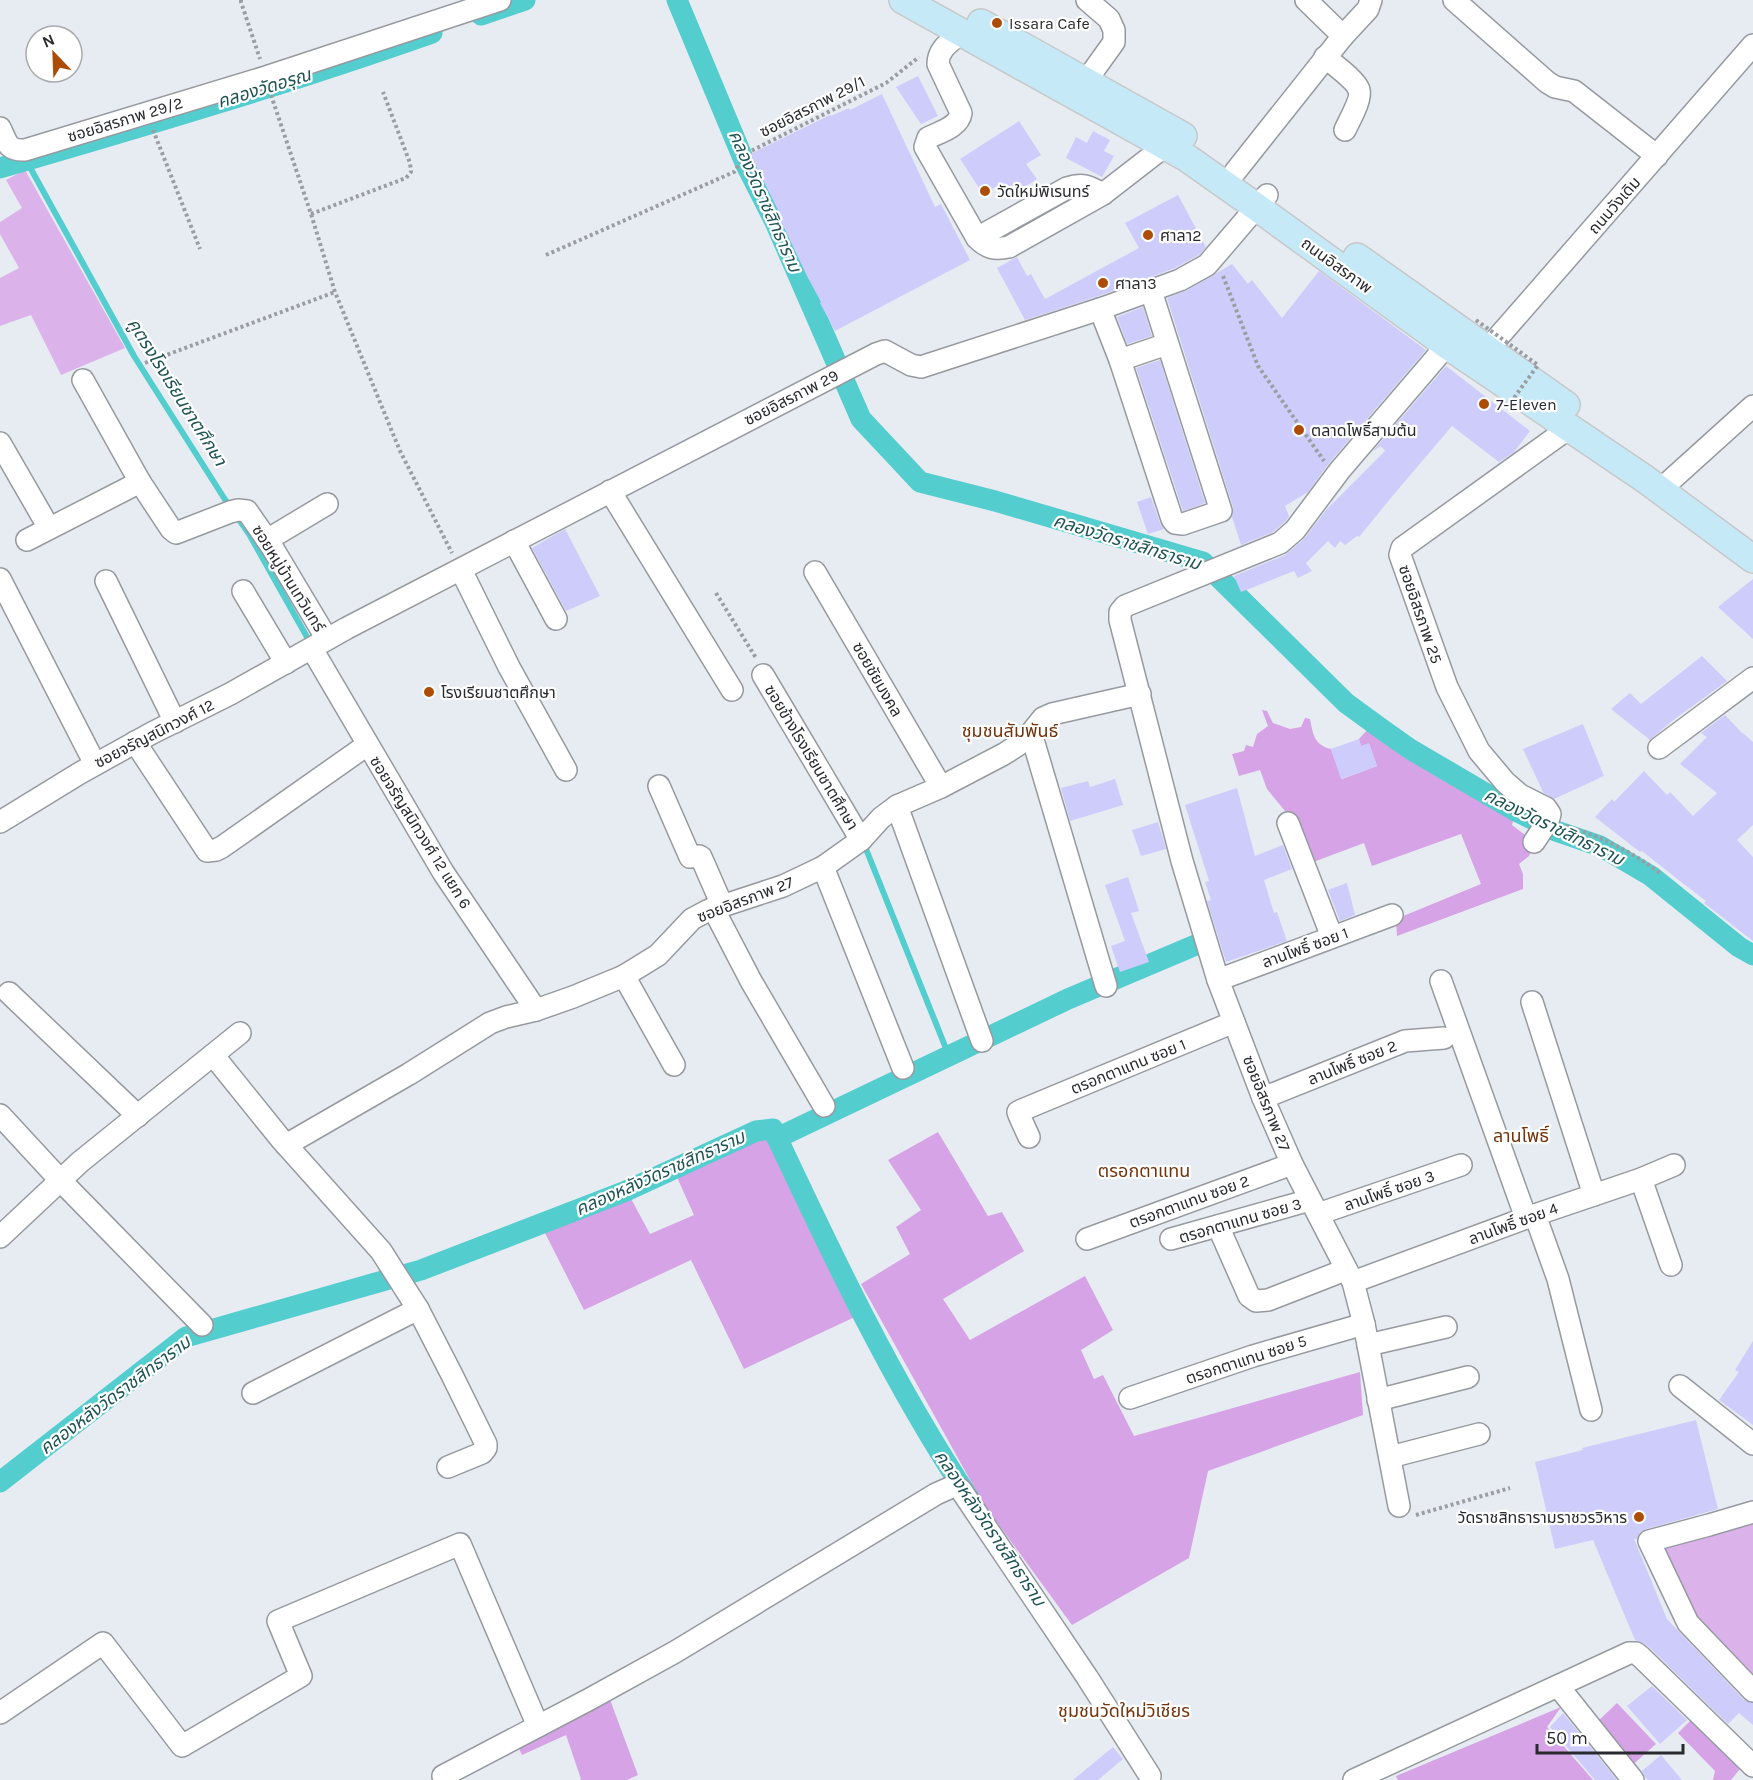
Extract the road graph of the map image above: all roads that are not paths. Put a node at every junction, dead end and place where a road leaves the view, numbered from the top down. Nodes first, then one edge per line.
1 (500, 0) edge
2 (904, 0) edge
3 (941, 0) edge
4 (1087, 0) edge
5 (1306, 0) edge
6 (1371, 0) edge
7 (1454, 0) edge
8 (961, 33) junction
9 (1342, 36) junction
10 (1753, 45) edge
11 (1325, 57) junction
12 (1086, 81) junction
13 (0, 128) edge
14 (1345, 130) dead end
15 (1165, 146) junction
16 (1657, 156) junction
17 (1235, 172) junction
18 (1262, 201) junction
19 (1151, 291) junction
20 (1100, 309) junction
21 (1167, 344) junction
22 (1447, 345) junction
23 (1482, 357) junction
24 (1120, 360) junction
25 (83, 380) dead end
26 (1753, 406) edge
27 (1569, 428) junction
28 (0, 443) edge
29 (140, 482) junction
30 (1666, 485) junction
31 (610, 491) junction
32 (327, 504) dead end
33 (50, 528) junction
34 (1753, 538) edge
35 (27, 540) dead end
36 (267, 540) junction
37 (514, 542) junction
38 (1753, 559) edge
39 (461, 570) junction
40 (815, 572) dead end
41 (0, 579) edge
42 (106, 581) dead end
43 (243, 591) dead end
44 (556, 619) dead end
45 (319, 644) junction
46 (286, 663) junction
47 (764, 675) road end
48 (1753, 678) edge
49 (732, 690) dead end
50 (1140, 694) junction
51 (175, 722) junction
52 (1031, 733) junction
53 (135, 742) junction
54 (367, 745) junction
55 (1659, 748) dead end
56 (95, 764) junction
57 (566, 770) dead end
58 (659, 786) dead end
59 (941, 787) junction
60 (897, 806) junction
61 (0, 822) edge
62 (1288, 823) dead end
63 (861, 840) junction
64 (1534, 842) dead end
65 (823, 867) junction
66 (717, 907) junction
67 (1392, 915) dead end
68 (1332, 938) junction
69 (624, 976) junction
70 (1218, 980) junction
71 (1441, 981) dead end
72 (1106, 986) dead end
73 (9, 993) dead end
74 (1532, 1002) dead end
75 (536, 1010) junction
76 (1234, 1022) junction
77 (240, 1033) dead end
78 (1444, 1038) dead end
79 (982, 1041) dead end
80 (213, 1055) junction
81 (674, 1065) dead end
82 (903, 1068) dead end
83 (1263, 1098) junction
84 (824, 1106) dead end
85 (0, 1115) edge
86 (138, 1116) junction
87 (1029, 1137) dead end
88 (286, 1145) junction
89 (1292, 1164) junction
90 (1461, 1165) dead end
91 (1674, 1165) dead end
92 (1641, 1179) junction
93 (61, 1181) junction
94 (1594, 1195) junction
95 (1314, 1207) junction
96 (1530, 1217) junction
97 (1218, 1226) junction
98 (0, 1237) edge
99 (1087, 1239) dead end
100 (1171, 1239) dead end
101 (1671, 1264) dead end
102 (1349, 1276) junction
103 (412, 1300) junction
104 (1364, 1324) junction
105 (202, 1325) dead end
106 (1446, 1327) dead end
107 (1368, 1345) junction
108 (1468, 1377) dead end
109 (1680, 1386) dead end
110 (253, 1393) dead end
111 (1130, 1398) dead end
112 (1378, 1401) junction
113 (1591, 1410) dead end
114 (1479, 1434) dead end
115 (1753, 1444) edge
116 (1390, 1457) junction
117 (448, 1467) dead end
118 (1399, 1506) road end
119 (1753, 1512) edge
120 (1558, 1686) junction
121 (1753, 1691) edge
122 (0, 1713) edge
123 (538, 1726) junction
124 (1753, 1766) edge
125 (443, 1776) dead end
126 (1150, 1779) edge
127 (1354, 1780) edge
128 (1633, 1780) edge

1 - 13 street, ซอยอิสรภาพ 29/2
2 - 8 main road, ถนนอิสรภาพ
3 - 12 main road
4 - 12 street
5 - 9 street
6 - 9 street
7 - 16 street
8 - 15 main road, ถนนอิสรภาพ
8 - 15 street
9 - 11 street
10 - 16 street, ถนนวังเดิม
11 - 14 street
11 - 17 street
12 - 17 main road
15 - 18 main road, ถนนอิสรภาพ
16 - 23 street, ถนนวังเดิม
17 - 18 main road
18 - 19 street, ซอยอิสรภาพ 29
18 - 22 main road, ถนนอิสรภาพ
18 - 23 main road
19 - 20 street, ซอยอิสรภาพ 29
19 - 21 street
20 - 24 street
20 - 31 street, ซอยอิสรภาพ 29
21 - 24 street
21 - 24 street
22 - 23 main road, ถนนอิสรภาพ
22 - 50 street, ซอยอิสรภาพ 27
23 - 27 main road, ถนนอิสรภาพ
23 - 30 main road
25 - 29 street, ซอยหมู่บ้านเทวินทร์
26 - 30 street
27 - 30 main road, ถนนอิสรภาพ
27 - 64 street, ซอยอิสรภาพ 25
28 - 33 street
29 - 33 street
29 - 36 street, ซอยหมู่บ้านเทวินทร์
30 - 34 main road
30 - 38 main road, ถนนอิสรภาพ
31 - 37 street, ซอยอิสรภาพ 29
31 - 49 street
32 - 36 street
33 - 35 street
36 - 45 street, ซอยหมู่บ้านเทวินทร์
37 - 39 street, ซอยอิสรภาพ 29
37 - 44 street
39 - 45 street, ซอยอิสรภาพ 29
39 - 57 street
40 - 59 street, ซอยชัยมงคล
41 - 56 street
42 - 51 street
43 - 46 street
45 - 46 street, ซอยจรัญสนิทวงศ์ 12
45 - 54 street, ซอยจรัญสนิทวงศ์ 12 แยก 6
46 - 51 street, ซอยจรัญสนิทวงศ์ 12
47 - 63 street, ซอยข้างโรงเรียนชาตศึกษา
48 - 55 street
50 - 52 street, ซอยอิสรภาพ 27
50 - 70 street, ซอยอิสรภาพ 27
51 - 53 street, ซอยจรัญสนิทวงศ์ 12
52 - 59 street, ซอยอิสรภาพ 27
52 - 72 street
53 - 54 street
53 - 56 street, ซอยจรัญสนิทวงศ์ 12
54 - 75 street, ซอยจรัญสนิทวงศ์ 12 แยก 6
56 - 61 street, ซอยจรัญสนิทวงศ์ 12
58 - 66 street
59 - 60 street, ซอยอิสรภาพ 27
60 - 63 street, ซอยอิสรภาพ 27
60 - 79 street
62 - 68 street
63 - 65 street, ซอยอิสรภาพ 27
65 - 66 street, ซอยอิสรภาพ 27
65 - 82 street
66 - 69 street, ซอยอิสรภาพ 27
66 - 84 street
67 - 68 street, ลานโพธิ์ ซอย 1
68 - 70 street, ลานโพธิ์ ซอย 1
69 - 75 street, ซอยอิสรภาพ 27
69 - 81 street
70 - 76 street, ซอยอิสรภาพ 27
71 - 96 street
73 - 86 street
74 - 94 street
75 - 88 street, ซอยอิสรภาพ 27
76 - 83 street, ซอยอิสรภาพ 27
76 - 87 street, ตรอกตาแทน ซอย 1
77 - 80 street
78 - 83 street, ลานโพธิ์ ซอย 2
80 - 86 street
80 - 88 street
83 - 89 street, ซอยอิสรภาพ 27
85 - 93 street
86 - 93 street
88 - 103 street
89 - 95 street, ซอยอิสรภาพ 27
89 - 99 street, ตรอกตาแทน ซอย 2
90 - 95 street, ลานโพธิ์ ซอย 3
91 - 92 street, ลานโพธิ์ ซอย 4
92 - 94 street, ลานโพธิ์ ซอย 4
92 - 101 street
93 - 98 street
93 - 105 street
94 - 96 street, ลานโพธิ์ ซอย 4
95 - 97 street, ตรอกตาแทน ซอย 3
95 - 102 street, ซอยอิสรภาพ 27
96 - 102 street, ลานโพธิ์ ซอย 4
96 - 113 street
97 - 100 street, ตรอกตาแทน ซอย 3
97 - 102 street, ลานโพธิ์ ซอย 4
102 - 104 street, ซอยอิสรภาพ 27
103 - 110 street
103 - 117 street
104 - 107 street, ซอยอิสรภาพ 27
104 - 111 street, ตรอกตาแทน ซอย 5
106 - 107 street
107 - 112 street, ซอยอิสรภาพ 27
108 - 112 street
109 - 115 street
112 - 116 street, ซอยอิสรภาพ 27
114 - 116 street
116 - 118 street, ซอยอิสรภาพ 27
119 - 121 street
120 - 124 street
120 - 127 street
120 - 128 street
122 - 123 street
123 - 125 street
123 - 126 street

